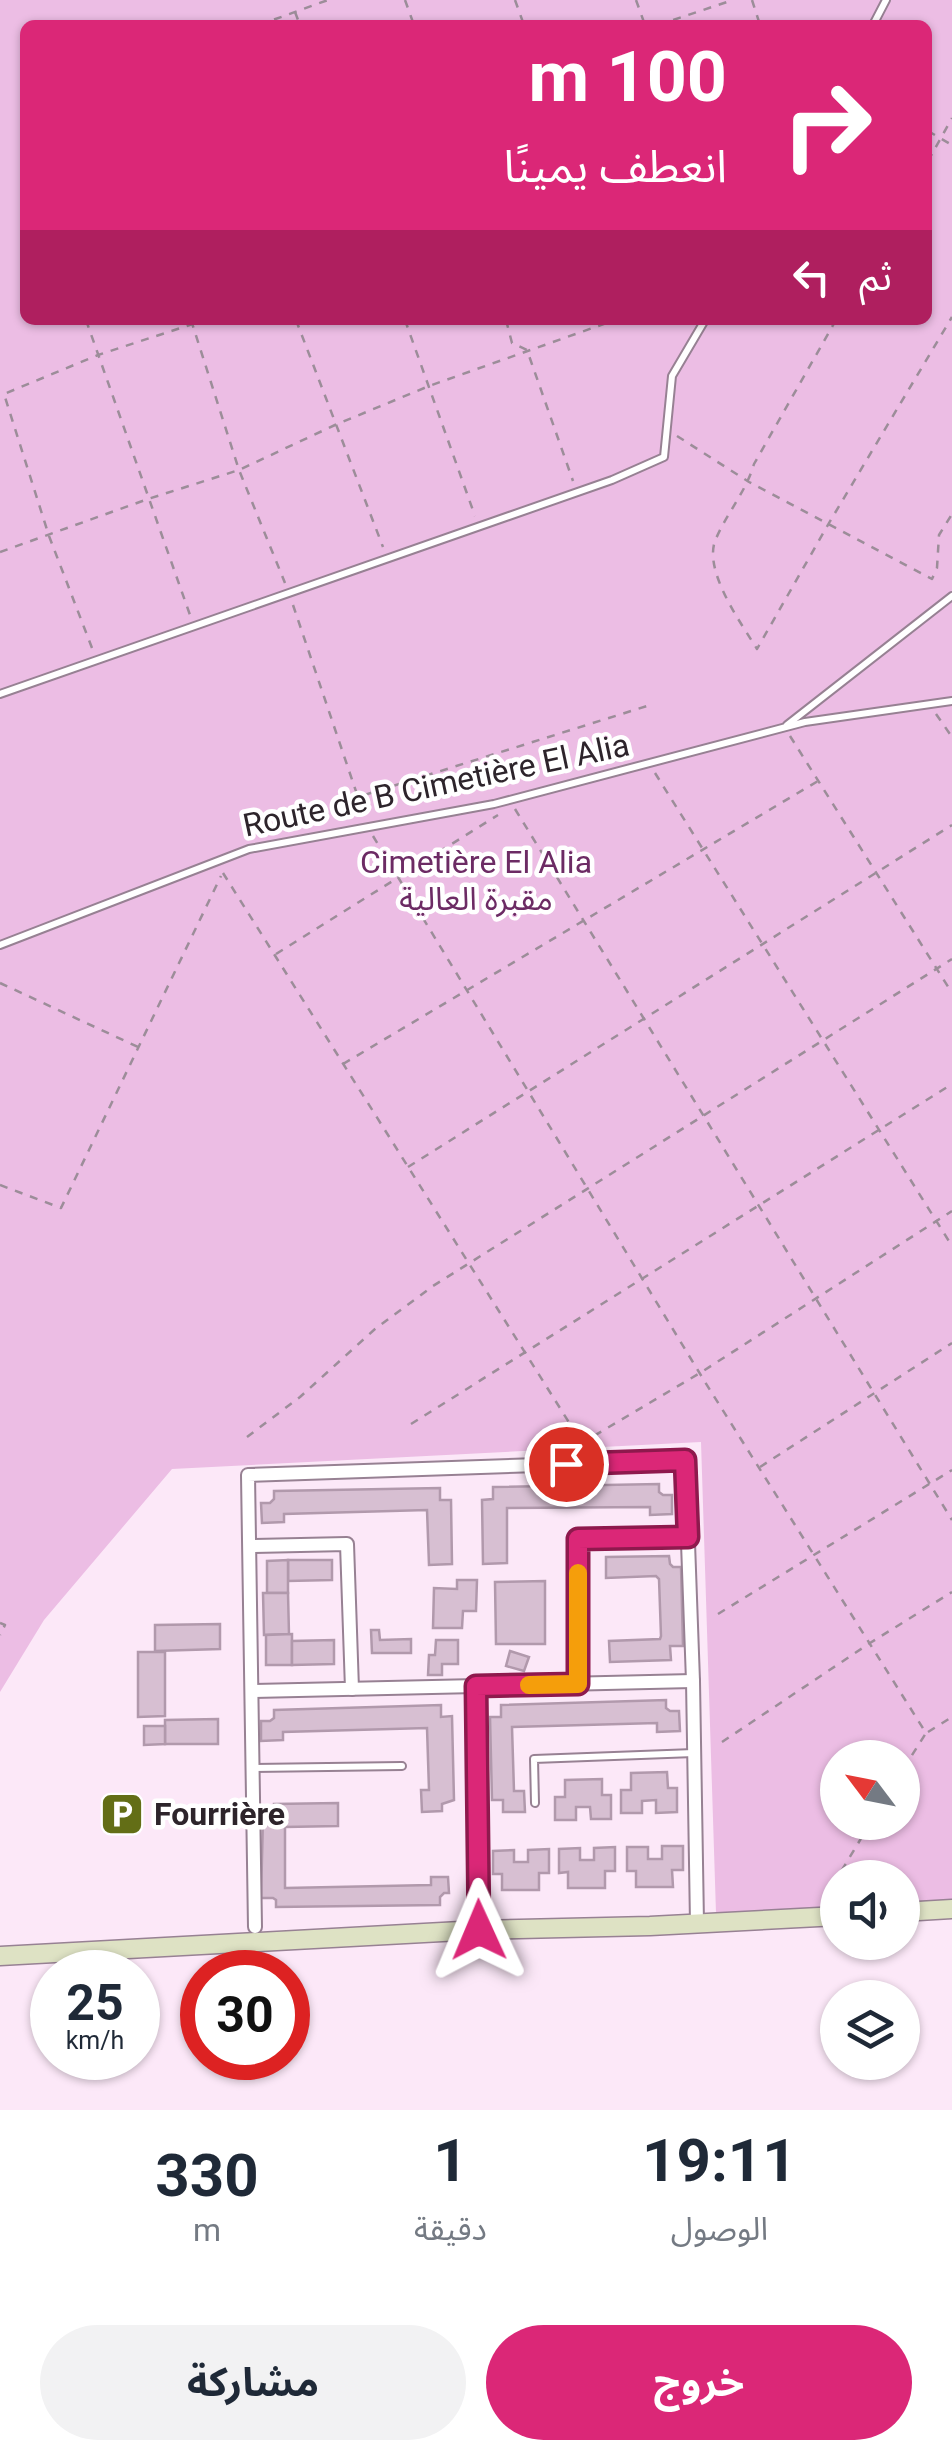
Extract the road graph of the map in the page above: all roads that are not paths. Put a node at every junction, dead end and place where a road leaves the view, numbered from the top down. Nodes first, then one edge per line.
1 (702, 325) edge
2 (952, 596) edge
3 (0, 694) edge
4 (952, 701) edge
5 (784, 728) junction
6 (0, 945) edge
7 (688, 1537) junction
8 (250, 1546) junction
9 (693, 1681) junction
10 (578, 1684) junction
11 (476, 1686) junction
12 (352, 1689) junction
13 (253, 1691) junction
14 (694, 1753) junction
15 (402, 1766) dead end
16 (253, 1768) junction
17 (535, 1803) dead end
18 (952, 1910) edge
19 (920, 1911) edge
20 (820, 1917) edge
21 (697, 1923) junction
22 (255, 1926) dead end
23 (479, 1930) junction
24 (0, 1956) edge

1 - 3 lane
2 - 5 lane
4 - 5 lane, Route de B Cimetière El Alia
5 - 6 lane, Route de B Cimetière El Alia
7 - 8 street
7 - 9 street
7 - 10 street
8 - 12 street
8 - 13 street
9 - 10 street
9 - 14 street
10 - 11 street
11 - 12 street
11 - 23 street
12 - 13 street
13 - 16 street
14 - 17 lane
14 - 21 street
15 - 16 lane
16 - 22 street
18 - 19 street
20 - 21 street
21 - 23 street
23 - 24 street

